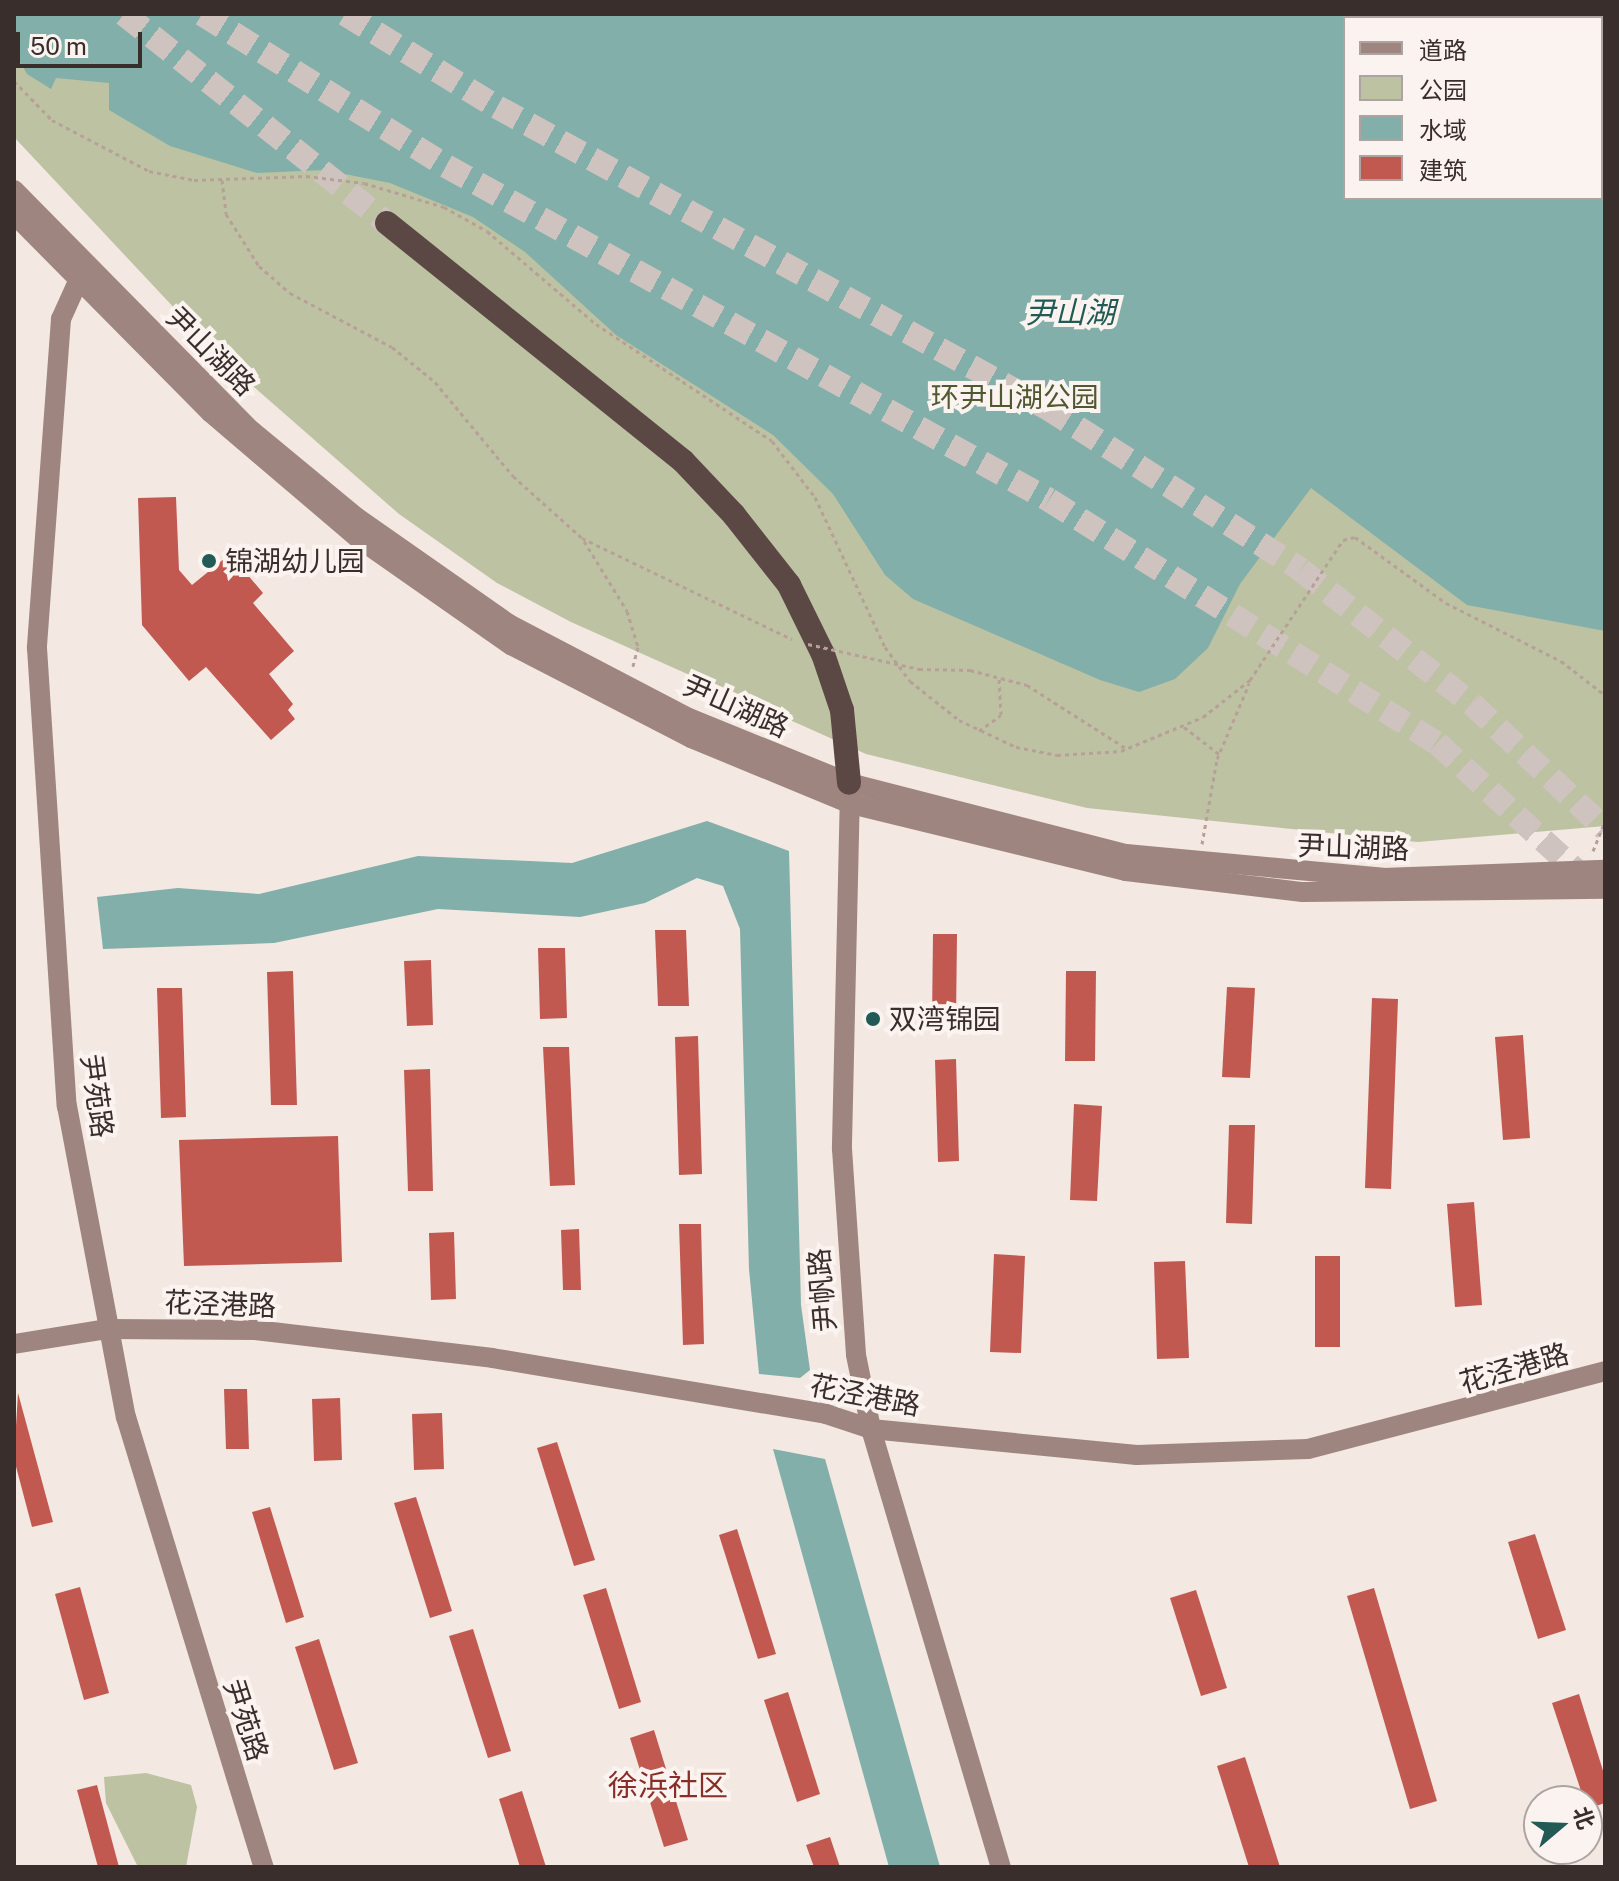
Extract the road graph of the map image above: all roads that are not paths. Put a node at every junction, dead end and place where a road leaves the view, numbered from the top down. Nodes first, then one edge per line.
1 (14, 190) edge
2 (14, 214) edge
3 (387, 223) tunnel mouth
4 (81, 272) junction
5 (850, 794) junction
6 (1600, 884) edge
7 (108, 1329) junction
8 (14, 1344) edge
9 (1605, 1371) edge
10 (871, 1429) junction
11 (264, 1867) edge
12 (1001, 1867) edge

1 - 4 main road, 尹山湖路
2 - 4 main road, 尹山湖路
3 - 5 highway
4 - 5 main road, 尹山湖路
4 - 5 main road, 尹山湖路
4 - 7 main road, 尹苑路
5 - 6 main road, 尹山湖路
5 - 6 main road, 尹山湖路
5 - 10 main road, 尹帆路
7 - 8 main road, 花泾港路
7 - 10 main road, 花泾港路
7 - 11 main road, 尹苑路
9 - 10 main road, 花泾港路
10 - 12 main road, 尹帆路

